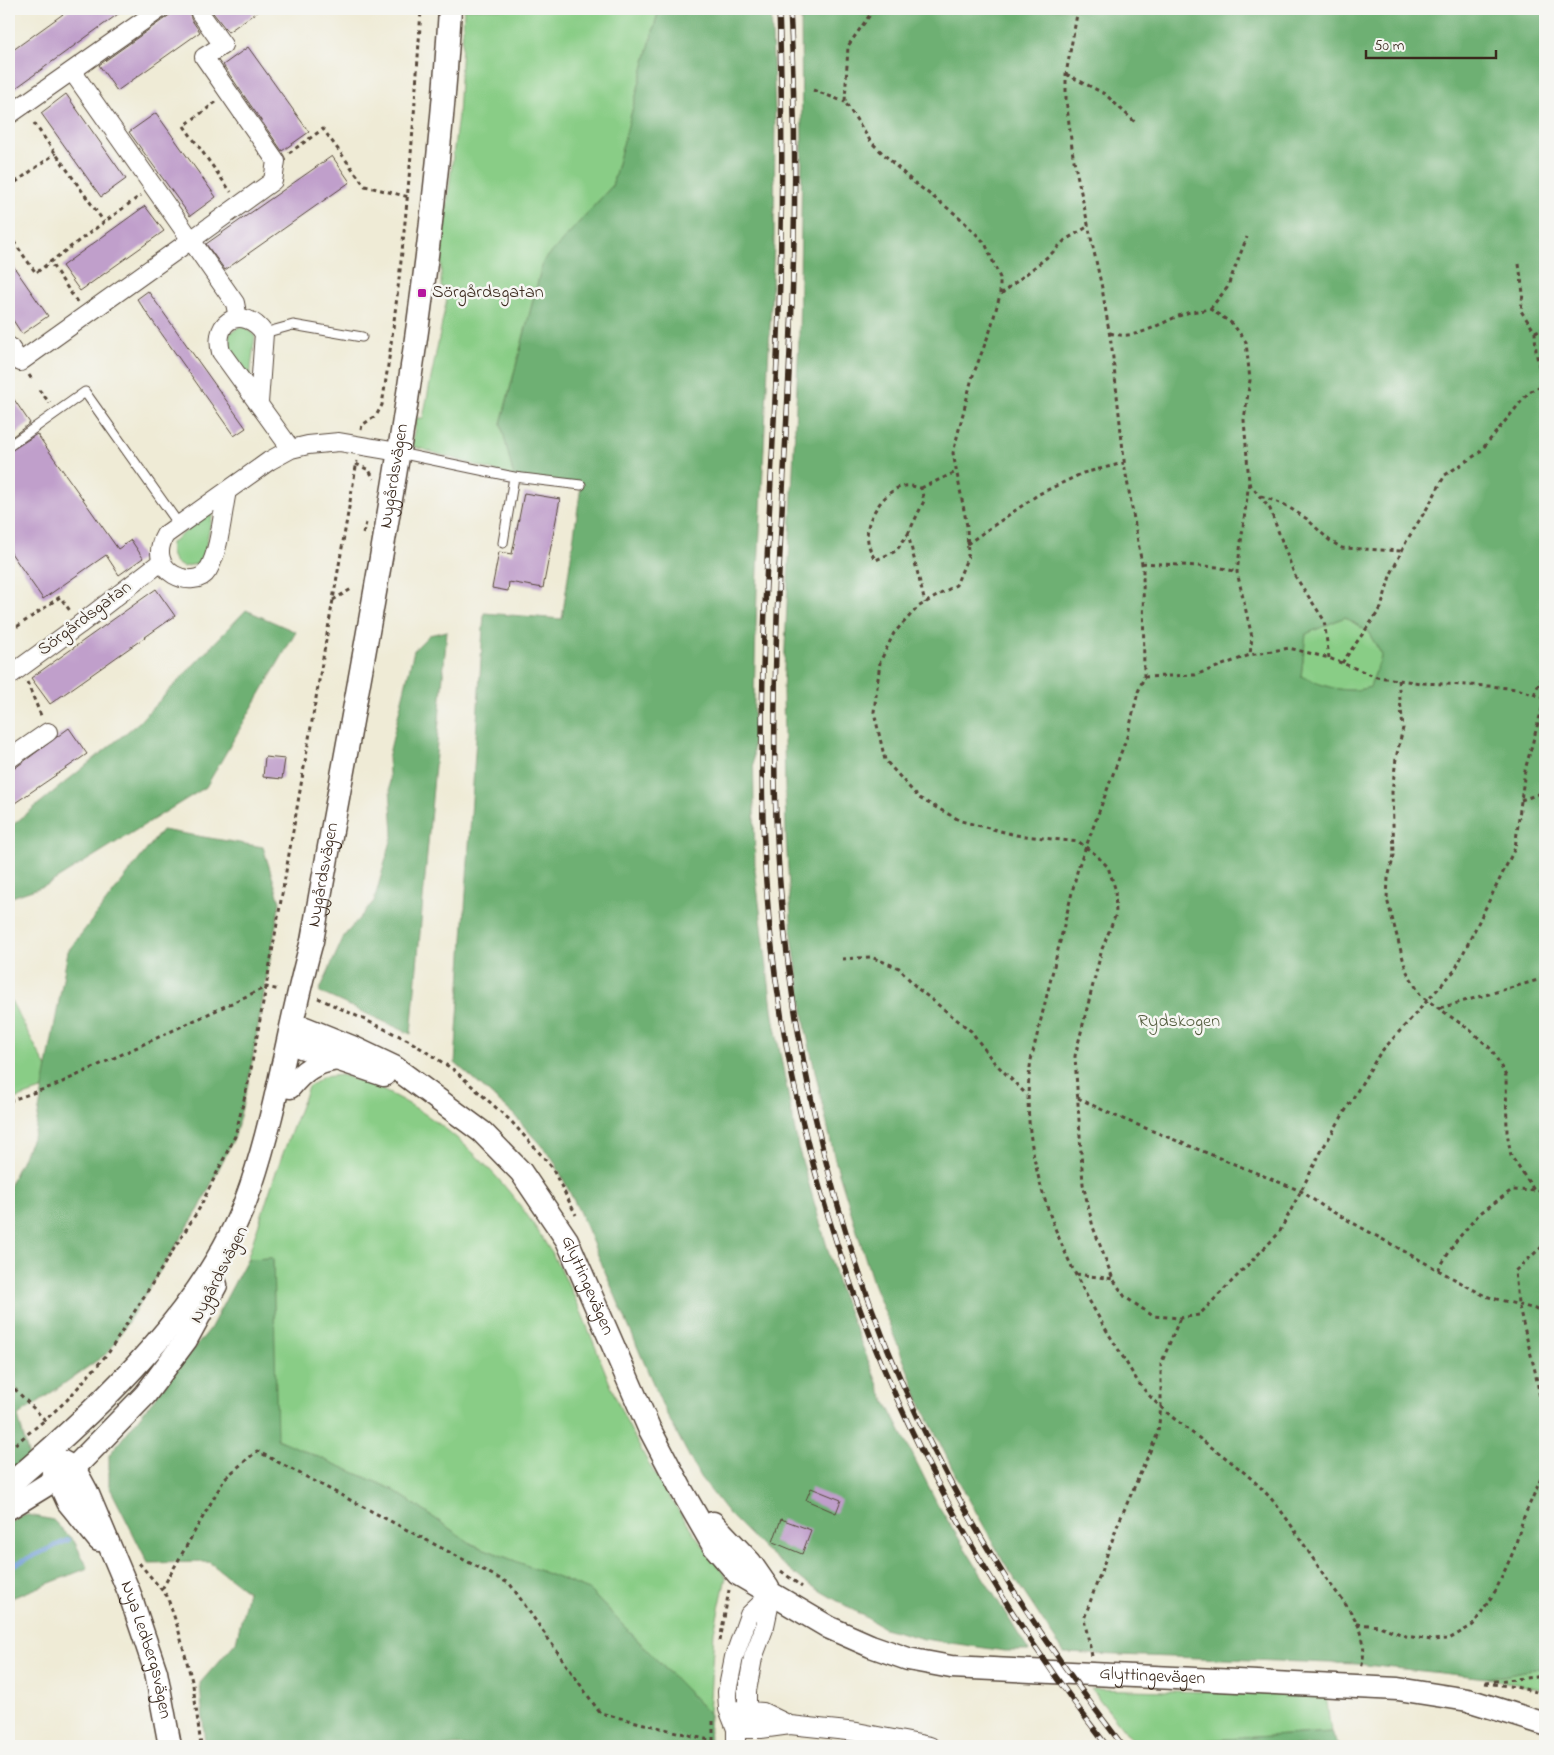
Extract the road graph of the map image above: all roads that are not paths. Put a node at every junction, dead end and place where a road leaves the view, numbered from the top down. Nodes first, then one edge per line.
1 (160, 9) edge
2 (450, 9) edge
3 (200, 14) dead end
4 (72, 71) junction
5 (9, 115) edge
6 (191, 240) junction
7 (238, 318) junction
8 (264, 333) junction
9 (362, 337) dead end
10 (9, 346) edge
11 (14, 366) edge
12 (259, 403) junction
13 (9, 446) edge
14 (291, 449) junction
15 (398, 452) junction
16 (514, 477) junction
17 (581, 486) dead end
18 (227, 491) junction
19 (178, 523) junction
20 (503, 543) dead end
21 (161, 562) junction
22 (15, 671) edge
23 (48, 732) road end
24 (9, 759) edge
25 (298, 1037) junction
26 (336, 1059) junction
27 (290, 1088) junction
28 (452, 1108) junction
29 (48, 1452) junction
30 (65, 1474) junction
31 (9, 1485) edge
32 (9, 1508) edge
33 (772, 1593) junction
34 (728, 1709) junction
35 (748, 1711) junction
36 (1545, 1724) edge
37 (790, 1725) junction
38 (736, 1738) edge
39 (170, 1746) edge
40 (930, 1746) edge

1 - 4 street
2 - 15 street, Nygårdsvägen
3 - 6 street
4 - 5 street
4 - 6 street
6 - 7 street
6 - 11 street
7 - 8 street
7 - 12 street
8 - 9 lane
8 - 12 street
10 - 11 street
12 - 14 street
13 - 19 lane
14 - 15 street
14 - 18 street
15 - 16 lane
15 - 25 street, Nygårdsvägen
16 - 17 lane
16 - 20 lane
18 - 19 street
18 - 21 street
19 - 21 street
21 - 22 street, Sörgårdsgatan
23 - 24 street
25 - 26 street, Glyttingevägen
25 - 27 street, Nygårdsvägen
25 - 28 street, Glyttingevägen
25 - 29 street, Nygårdsvägen
26 - 27 street
26 - 28 street, Glyttingevägen
27 - 30 street, Nygårdsvägen
28 - 33 street, Glyttingevägen
29 - 30 street, Nya Ledbergsvägen
29 - 31 street, Nygårdsvägen
30 - 32 street, Nygårdsvägen
30 - 39 street, Nya Ledbergsvägen
33 - 34 street
33 - 35 street
33 - 36 street, Glyttingevägen
34 - 35 street
34 - 38 street
35 - 37 street
35 - 38 street
37 - 38 street
37 - 40 street

